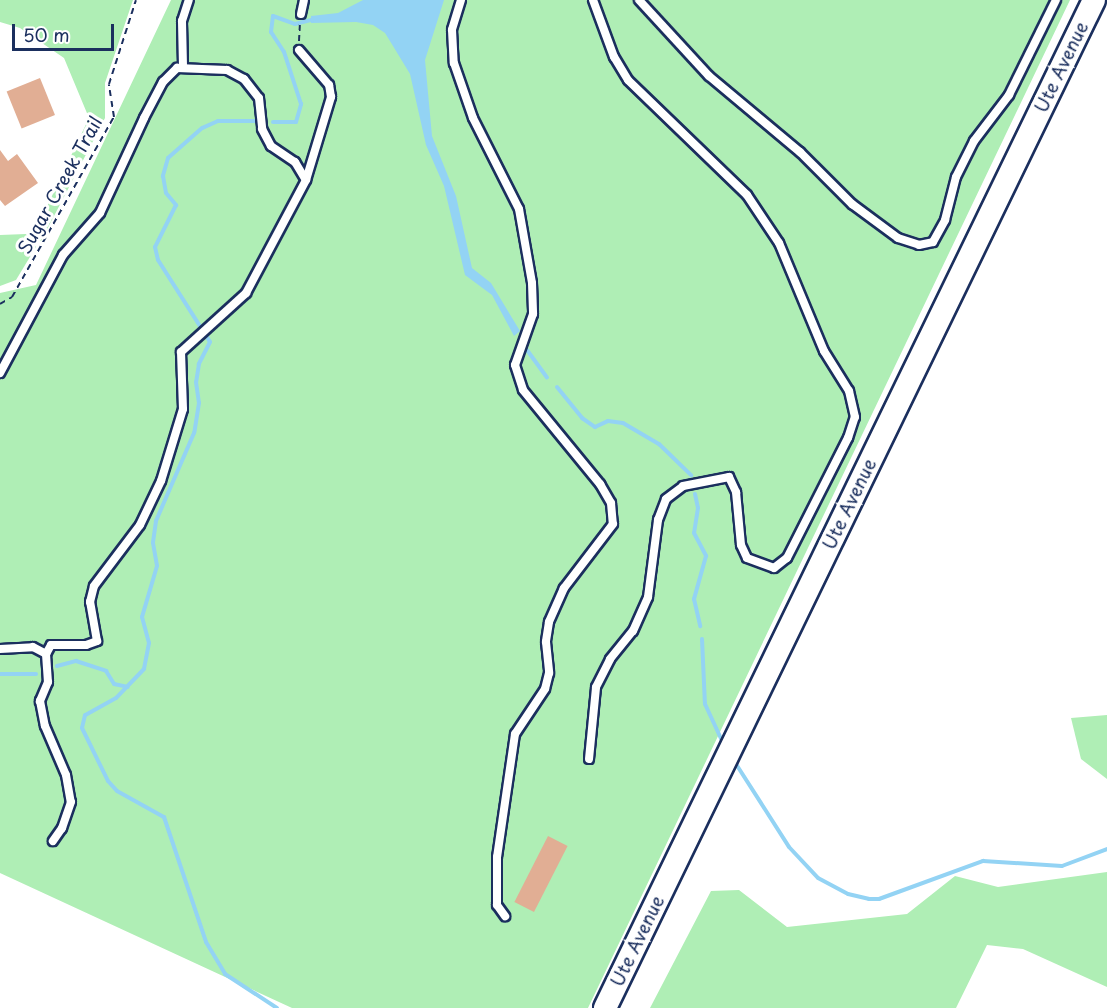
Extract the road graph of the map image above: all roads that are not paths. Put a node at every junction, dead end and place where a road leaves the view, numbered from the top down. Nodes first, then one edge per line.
1 (189, 0) edge
2 (304, 0) edge
3 (461, 0) edge
4 (593, 0) edge
5 (639, 0) edge
6 (1056, 0) edge
7 (1094, 0) edge
8 (301, 14) road end
9 (299, 50) road end
10 (183, 66) junction
11 (306, 180) junction
12 (0, 373) edge
13 (0, 649) edge
14 (46, 654) junction
15 (589, 759) dead end
16 (53, 842) dead end
17 (505, 916) dead end
18 (605, 1008) edge

1 - 10 lane
2 - 8 lane
3 - 17 lane
4 - 15 lane
5 - 6 lane
7 - 18 main road, Ute Avenue
9 - 11 lane
10 - 11 lane
10 - 12 lane
11 - 14 lane
13 - 14 lane
14 - 16 lane

